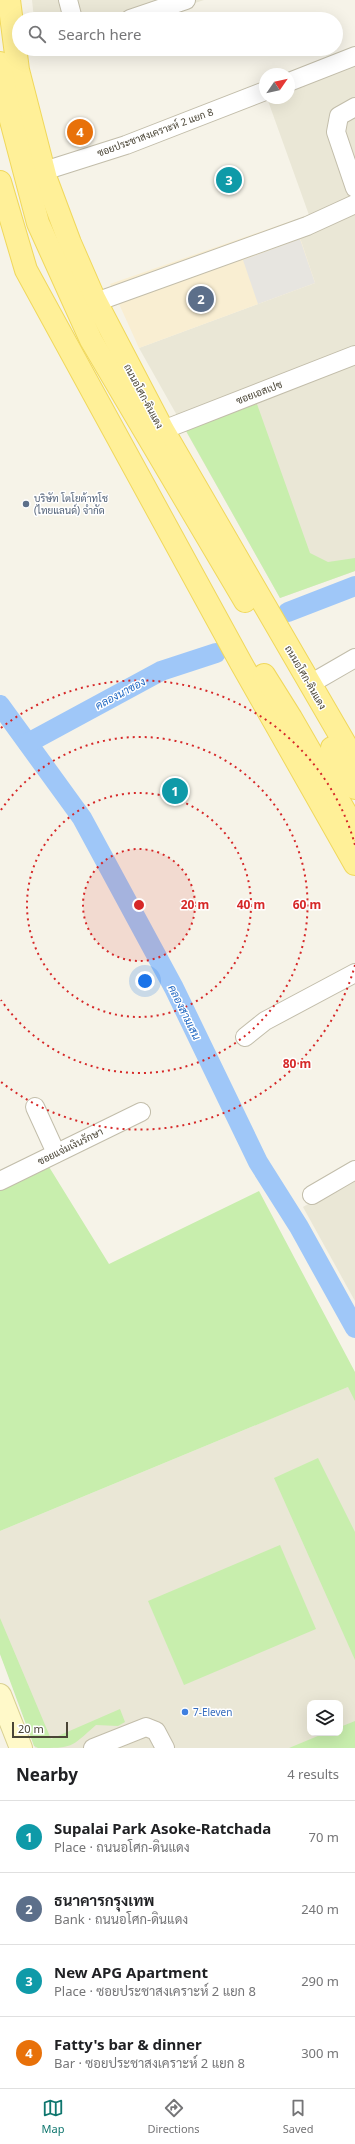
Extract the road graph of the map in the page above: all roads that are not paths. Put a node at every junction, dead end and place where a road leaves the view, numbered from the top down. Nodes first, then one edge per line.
1 (9, 0) edge
2 (68, 0) edge
3 (186, 0) edge
4 (71, 12) edge
5 (151, 12) edge
6 (12, 23) edge
7 (16, 56) edge
8 (355, 56) edge
9 (0, 63) edge
10 (295, 80) edge
11 (259, 93) edge
12 (355, 107) edge
13 (44, 171) junction
14 (0, 182) edge
15 (355, 188) edge
16 (355, 204) edge
17 (96, 302) junction
18 (355, 355) edge
19 (163, 430) junction
20 (189, 567) junction
21 (355, 658) edge
22 (310, 684) junction
23 (355, 761) edge
24 (355, 788) edge
25 (355, 829) edge
26 (355, 864) edge
27 (355, 973) edge
28 (245, 1037) dead end
29 (35, 1107) dead end
30 (140, 1112) dead end
31 (56, 1153) junction
32 (355, 1170) edge
33 (0, 1181) edge
34 (312, 1195) dead end
35 (0, 1695) edge
36 (21, 1748) edge
37 (93, 1748) edge
38 (165, 1748) edge

1 - 6 main road, ถนนอโศก-ดินแดง
2 - 4 street
3 - 5 street
7 - 13 main road, ถนนอโศก-ดินแดง
8 - 10 street
9 - 24 main road, ถนนอโศก-ดินแดง
11 - 13 street, ซอยประชาสงเคราะห์ 2 แยก 8
12 - 15 street
13 - 17 main road, ถนนอโศก-ดินแดง
14 - 20 main road
16 - 17 street
17 - 19 main road, ถนนอโศก-ดินแดง
18 - 19 street, ซอยเอสเปซ
19 - 22 main road, ถนนอโศก-ดินแดง
20 - 25 main road
20 - 26 main road
21 - 22 street
22 - 23 main road, ถนนอโศก-ดินแดง
27 - 28 street
29 - 31 street
30 - 31 street, ซอยแจ่มเงินรักษา
31 - 33 street, ซอยแจ่มเงินรักษา
32 - 34 street
35 - 36 main road
37 - 38 street

